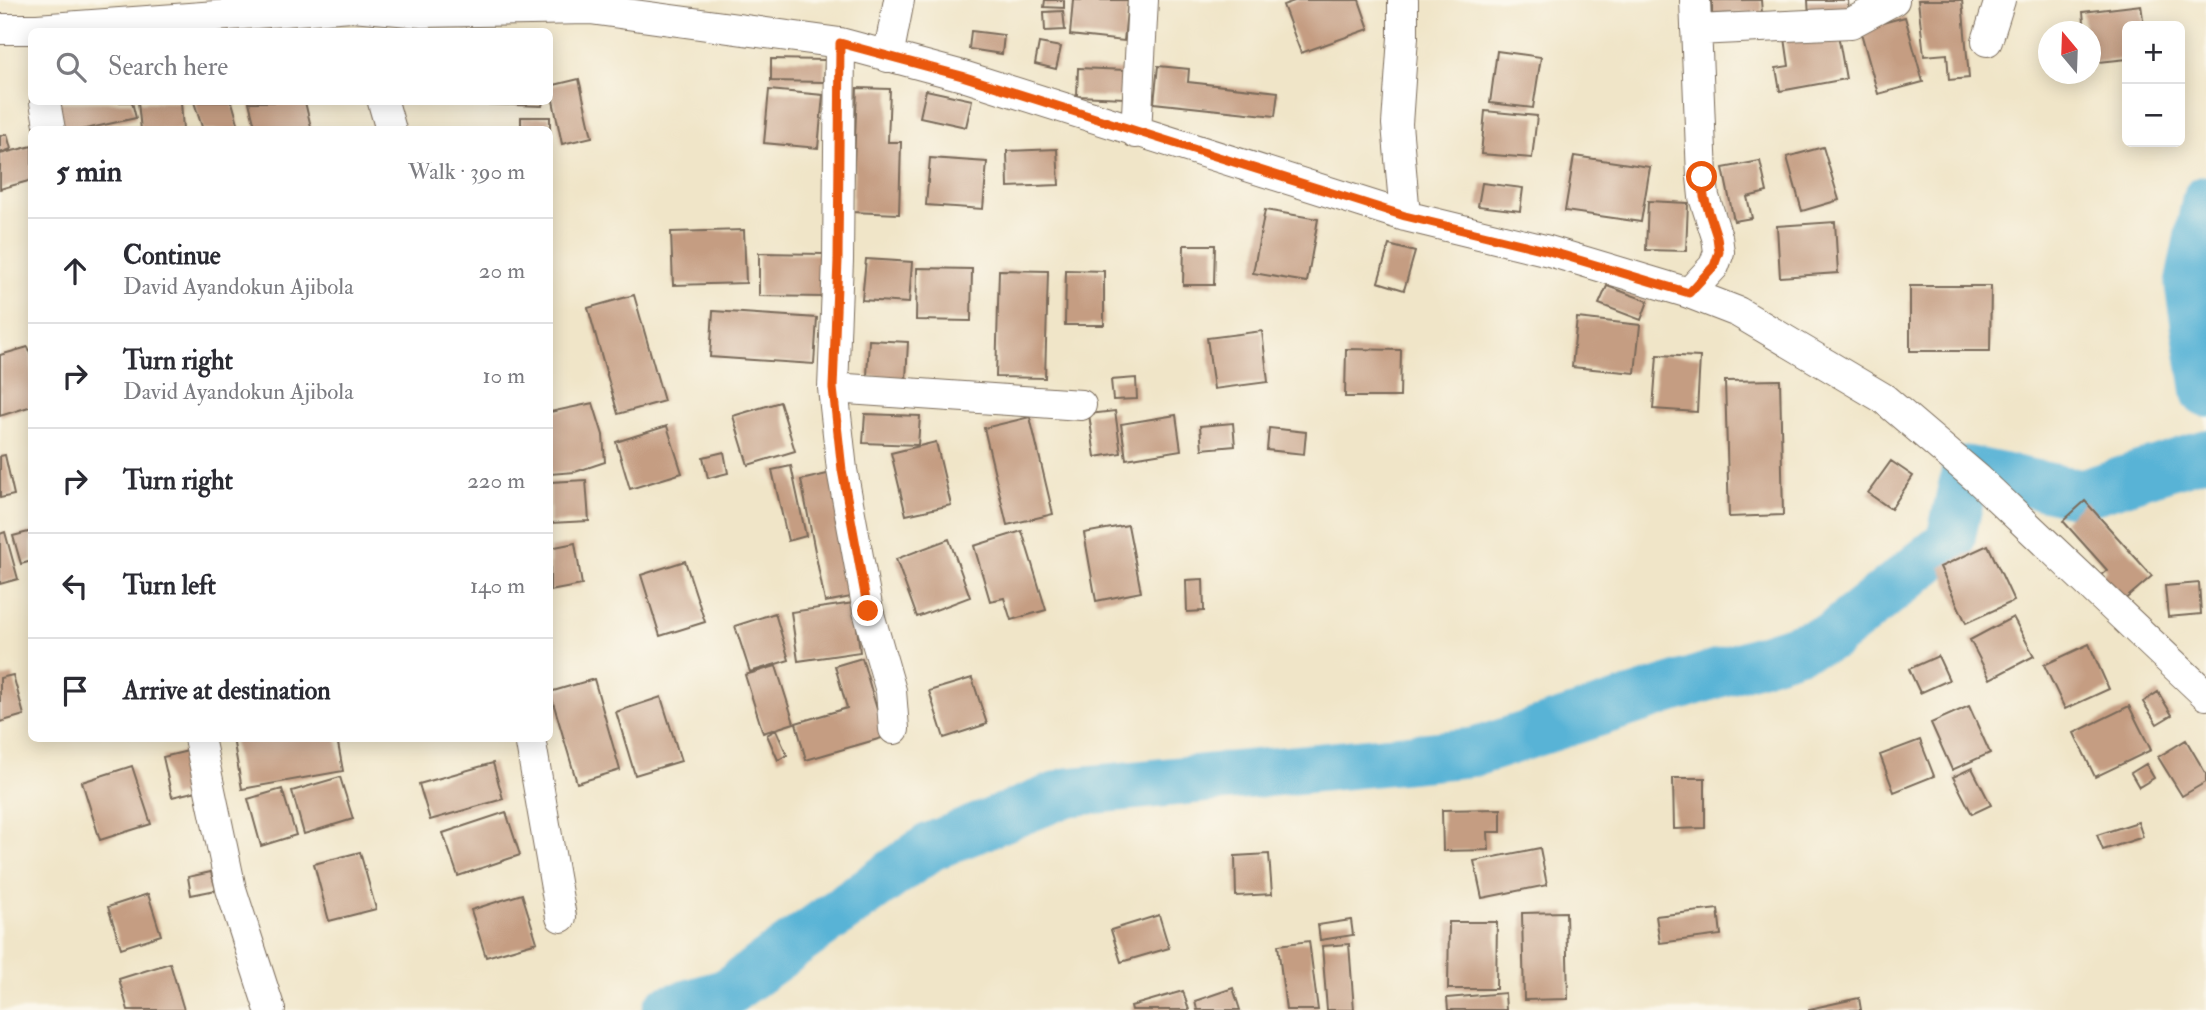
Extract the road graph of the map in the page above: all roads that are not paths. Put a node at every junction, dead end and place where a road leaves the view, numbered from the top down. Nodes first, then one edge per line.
1 (899, 0) edge
2 (1143, 0) edge
3 (1403, 0) edge
4 (1695, 0) edge
5 (1894, 0) edge
6 (2000, 0) edge
7 (422, 6) edge
8 (356, 19) edge
9 (95, 28) edge
10 (0, 29) edge
11 (28, 30) edge
12 (1696, 30) junction
13 (1987, 41) dead end
14 (840, 43) junction
15 (888, 57) junction
16 (46, 105) edge
17 (384, 105) edge
18 (49, 126) edge
19 (390, 126) edge
20 (1136, 133) junction
21 (1405, 216) junction
22 (1689, 293) junction
23 (833, 388) junction
24 (1081, 405) dead end
25 (2206, 695) edge
26 (894, 729) dead end
27 (200, 742) edge
28 (531, 742) edge
29 (561, 917) dead end
30 (270, 1010) edge

1 - 15 street
2 - 20 street
3 - 21 street
4 - 12 street
5 - 12 street
6 - 13 street
7 - 8 street
7 - 14 street
8 - 9 street
10 - 11 street
12 - 22 street
14 - 15 street
14 - 23 street
15 - 20 street
16 - 18 street
17 - 19 street
20 - 21 street
21 - 22 street
22 - 25 street
23 - 24 street
23 - 26 street
27 - 30 street
28 - 29 street

